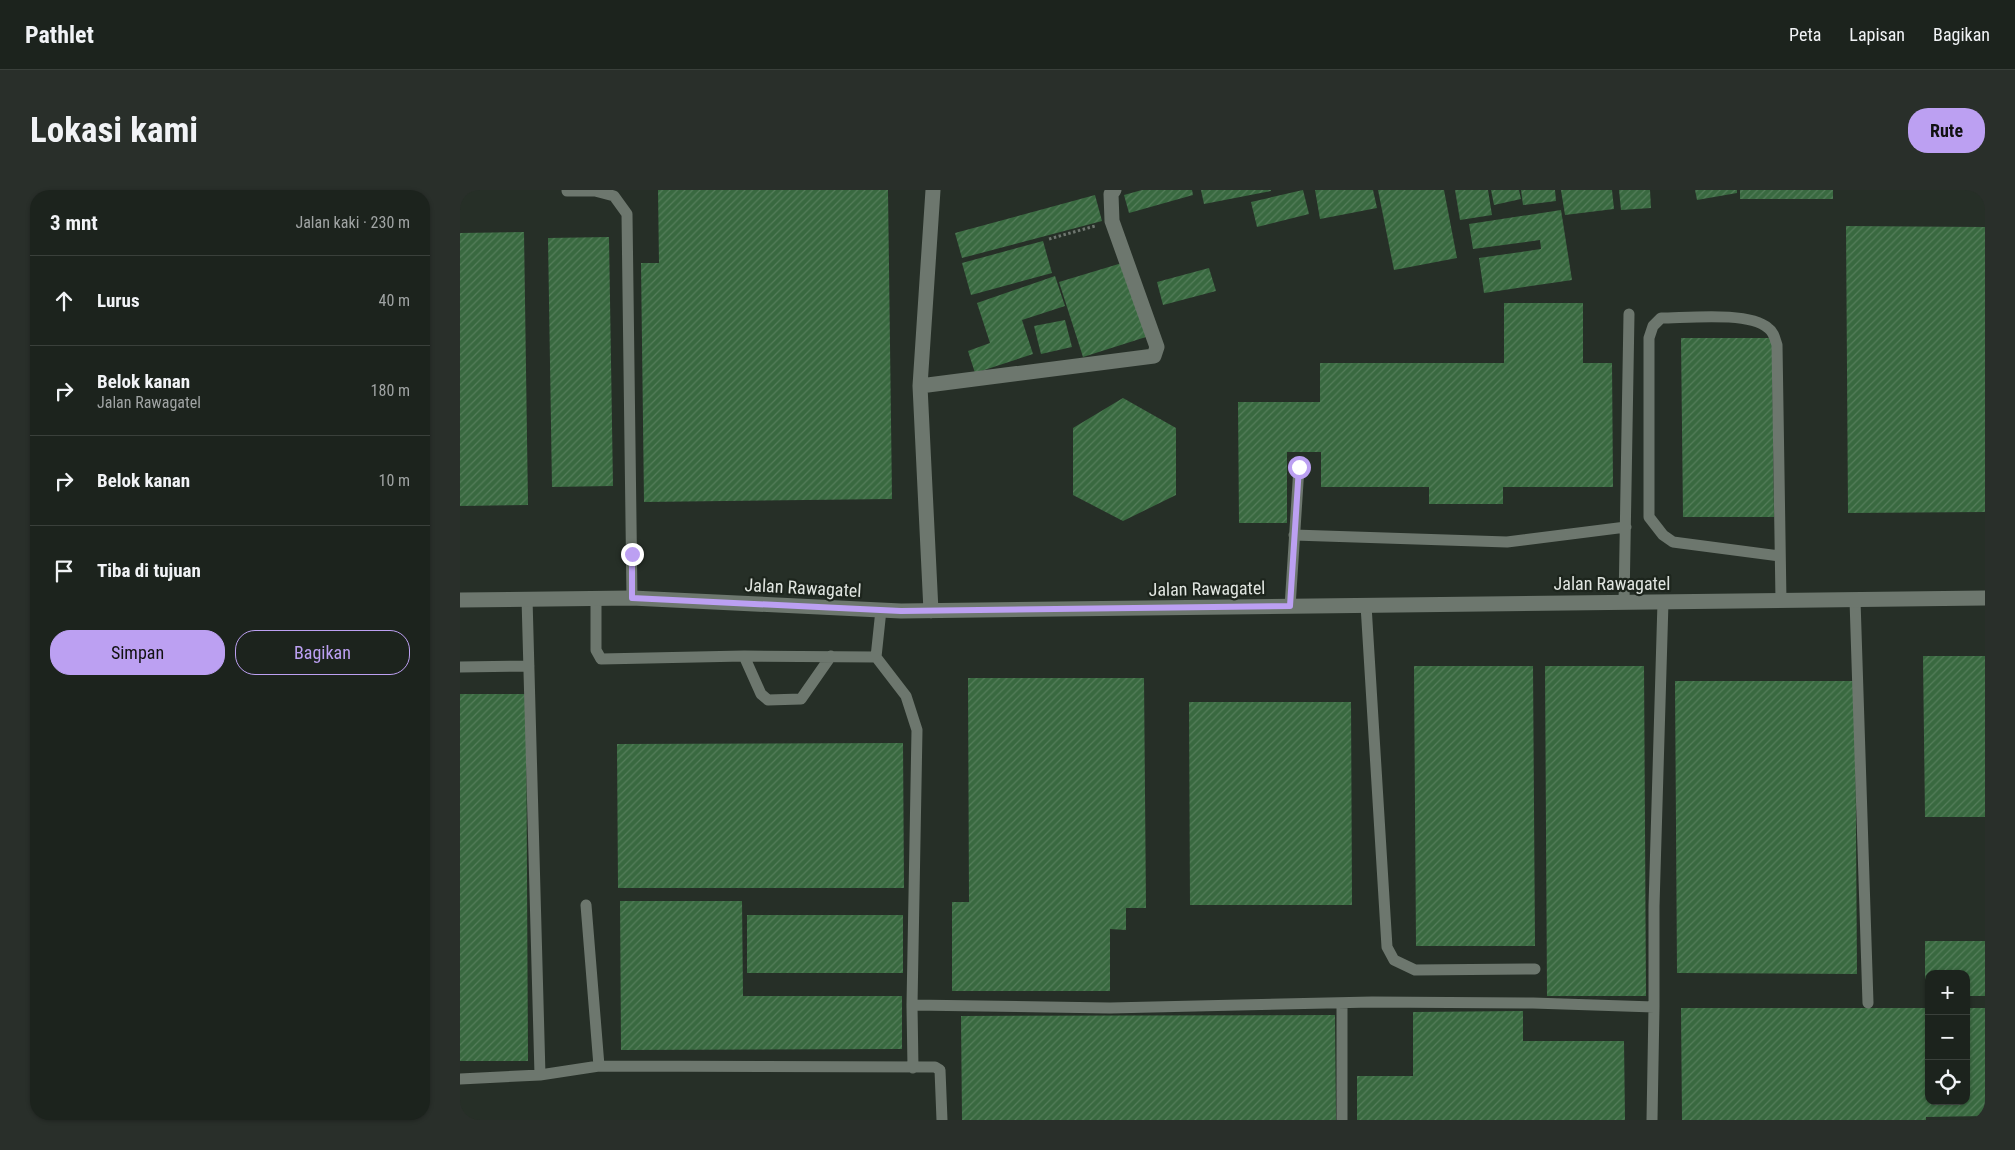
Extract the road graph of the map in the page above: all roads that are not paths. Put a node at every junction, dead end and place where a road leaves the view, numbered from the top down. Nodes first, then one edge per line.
1 (933, 190) edge
2 (1114, 190) edge
3 (566, 191) dead end
4 (1629, 314) dead end
5 (920, 386) junction
6 (1299, 467) dead end
7 (1626, 527) junction
8 (1294, 535) junction
9 (1780, 556) junction
10 (527, 598) junction
11 (596, 598) junction
12 (632, 598) junction
13 (1985, 598) edge
14 (460, 600) edge
15 (1855, 600) junction
16 (1781, 601) junction
17 (1624, 602) junction
18 (1663, 602) junction
19 (1290, 606) junction
20 (1366, 606) junction
21 (881, 610) junction
22 (931, 611) junction
23 (744, 656) junction
24 (831, 656) junction
25 (876, 657) junction
26 (529, 666) junction
27 (460, 667) edge
28 (586, 905) dead end
29 (1535, 969) dead end
30 (1342, 1003) junction
31 (1868, 1003) dead end
32 (912, 1005) junction
33 (1654, 1007) junction
34 (599, 1066) junction
35 (914, 1068) junction
36 (540, 1075) junction
37 (460, 1079) edge
38 (942, 1120) edge
39 (1342, 1120) edge
40 (1652, 1120) edge

1 - 5 street
2 - 5 street
3 - 12 lane
4 - 7 lane
5 - 22 street
6 - 8 lane
7 - 8 lane
7 - 17 lane
8 - 19 lane
9 - 9 lane
9 - 16 lane
10 - 11 street, Jalan Rawagatel
10 - 14 street, Jalan Rawagatel
10 - 26 lane
11 - 12 street, Jalan Rawagatel
11 - 23 lane
12 - 21 street, Jalan Rawagatel
13 - 15 street, Jalan Rawagatel
15 - 16 street, Jalan Rawagatel
15 - 31 lane
16 - 18 street, Jalan Rawagatel
17 - 18 street, Jalan Rawagatel
17 - 20 street, Jalan Rawagatel
18 - 33 lane
19 - 20 street, Jalan Rawagatel
19 - 22 street, Jalan Rawagatel
20 - 29 lane
21 - 22 street, Jalan Rawagatel
21 - 25 lane
23 - 24 lane
23 - 24 lane
24 - 25 lane
25 - 32 lane
26 - 27 lane
26 - 36 lane
28 - 34 lane
30 - 32 lane
30 - 33 lane
30 - 39 lane
32 - 35 lane
33 - 40 lane
34 - 35 lane
34 - 36 lane
35 - 38 lane
36 - 37 lane

